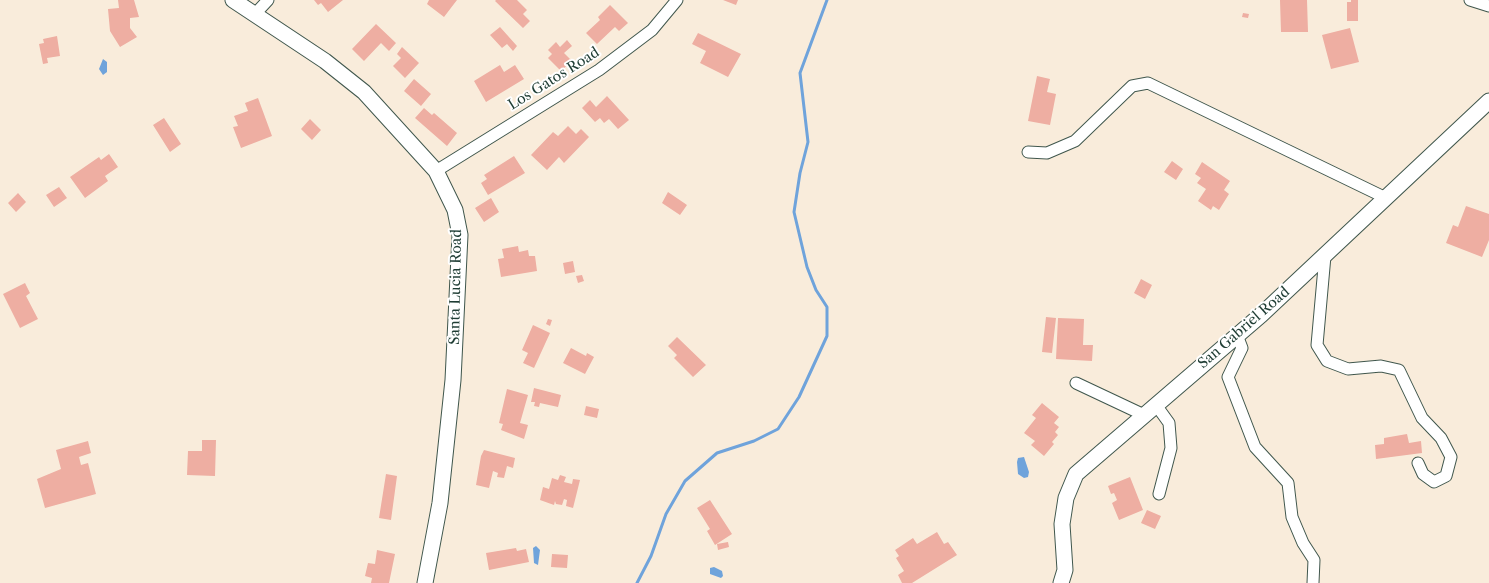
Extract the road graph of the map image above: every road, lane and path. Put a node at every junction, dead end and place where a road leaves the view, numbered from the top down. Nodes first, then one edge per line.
1 (233, 0) edge
2 (268, 0) edge
3 (677, 0) edge
4 (1470, 0) edge
5 (1489, 6) edge
6 (255, 14) junction
7 (1489, 101) edge
8 (1028, 152) dead end
9 (436, 171) junction
10 (1386, 198) junction
11 (1325, 256) junction
12 (1237, 336) junction
13 (1076, 383) dead end
14 (1156, 405) junction
15 (1144, 415) junction
16 (1418, 463) dead end
17 (1159, 494) dead end
18 (425, 583) edge
19 (1061, 583) edge
20 (1313, 583) edge

1 - 6 street, Santa Lucia Road
2 - 6 street
3 - 9 street, Los Gatos Road
4 - 5 street
6 - 9 street, Santa Lucia Road
7 - 10 street, San Gabriel Road
8 - 10 street
9 - 18 street, Santa Lucia Road
10 - 11 street, San Gabriel Road
11 - 12 street, San Gabriel Road
11 - 16 street
12 - 14 street, San Gabriel Road
12 - 20 street
13 - 15 street
14 - 15 street, San Gabriel Road
14 - 17 street
15 - 19 street, San Gabriel Road

